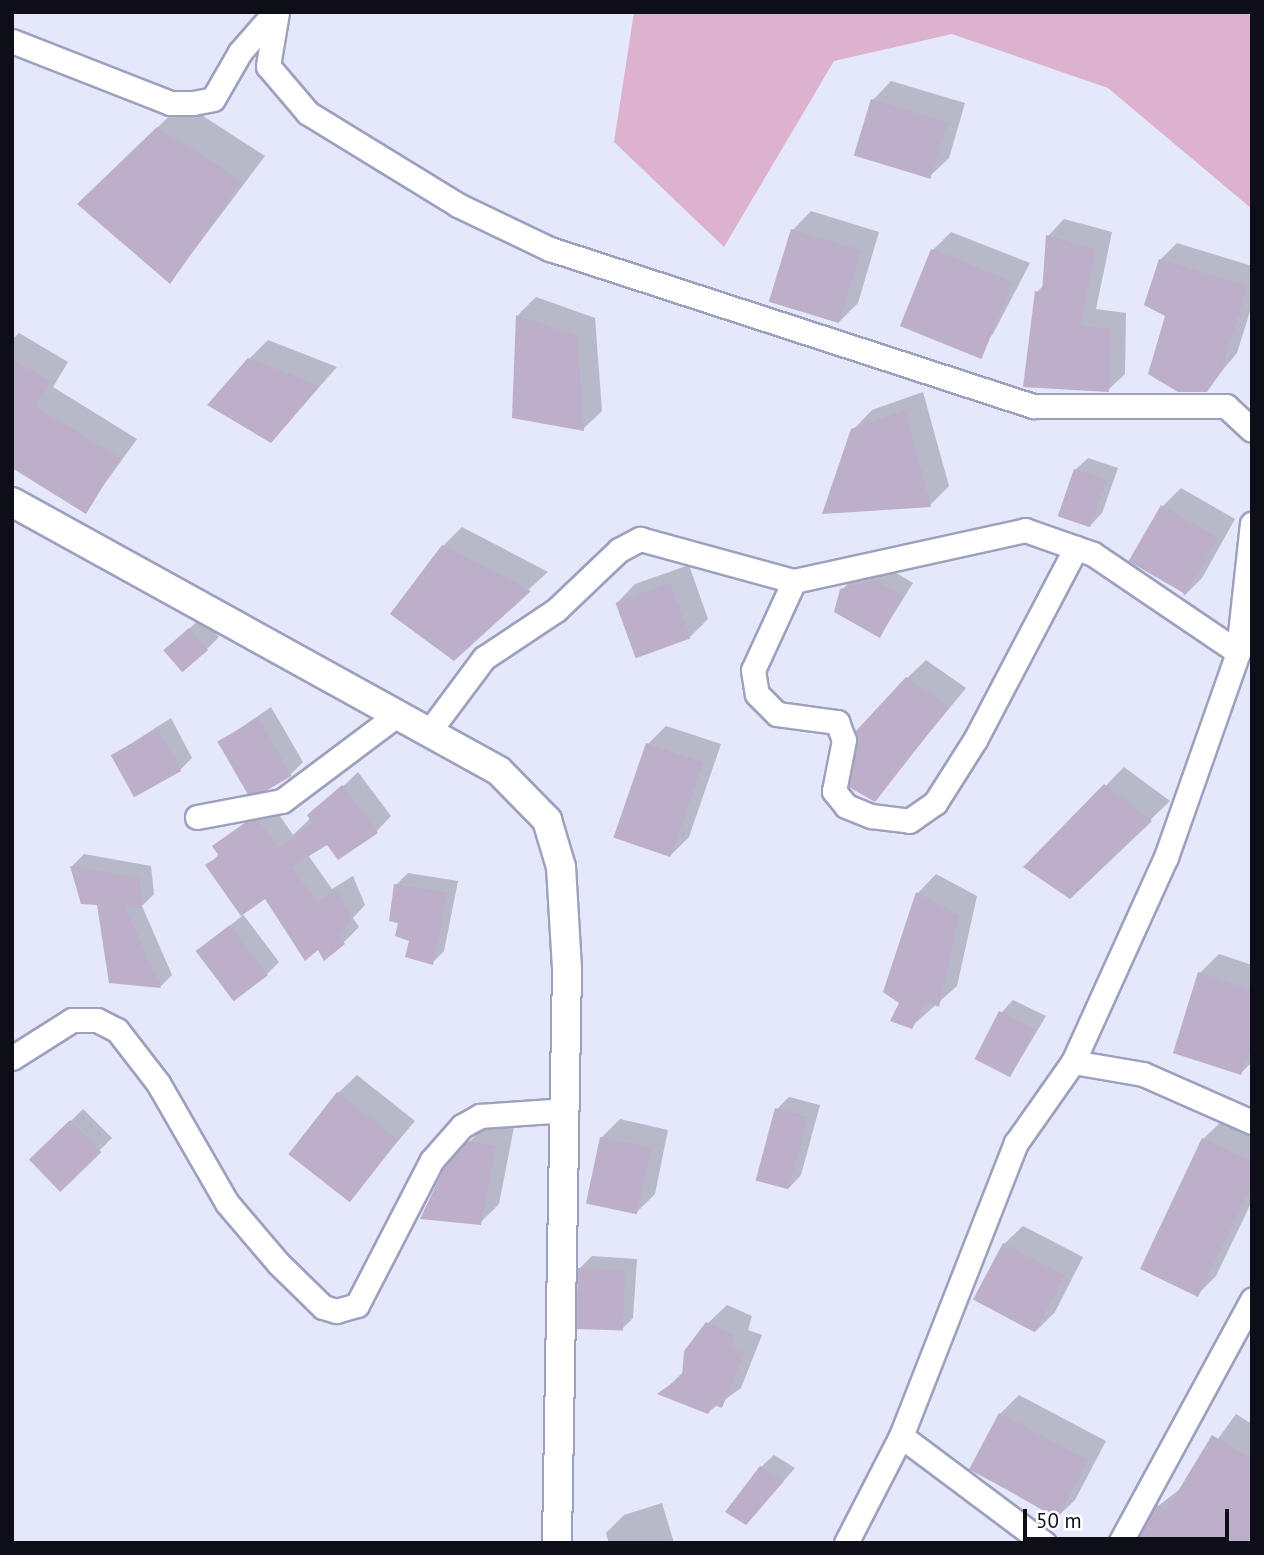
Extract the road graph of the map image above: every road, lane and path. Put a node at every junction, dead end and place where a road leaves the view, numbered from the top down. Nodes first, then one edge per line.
1 (276, 12) edge
2 (12, 41) edge
3 (1252, 430) edge
4 (12, 502) edge
5 (1252, 524) edge
6 (1076, 548) junction
7 (794, 580) junction
8 (1238, 652) junction
9 (394, 717) junction
10 (428, 733) junction
11 (197, 817) dead end
12 (12, 1058) edge
13 (1073, 1062) junction
14 (566, 1110) junction
15 (1252, 1122) edge
16 (1252, 1300) edge
17 (901, 1436) junction
18 (557, 1543) edge
19 (846, 1543) edge
20 (1044, 1543) edge
21 (1120, 1543) edge

1 - 2 street
1 - 3 street
4 - 9 street
5 - 8 street
6 - 7 street
6 - 7 street
6 - 8 street
7 - 10 street
8 - 13 street
9 - 10 street
9 - 11 street
10 - 14 street
12 - 14 street
13 - 15 street
13 - 17 street
14 - 18 street
16 - 21 street
17 - 19 street
17 - 20 street

